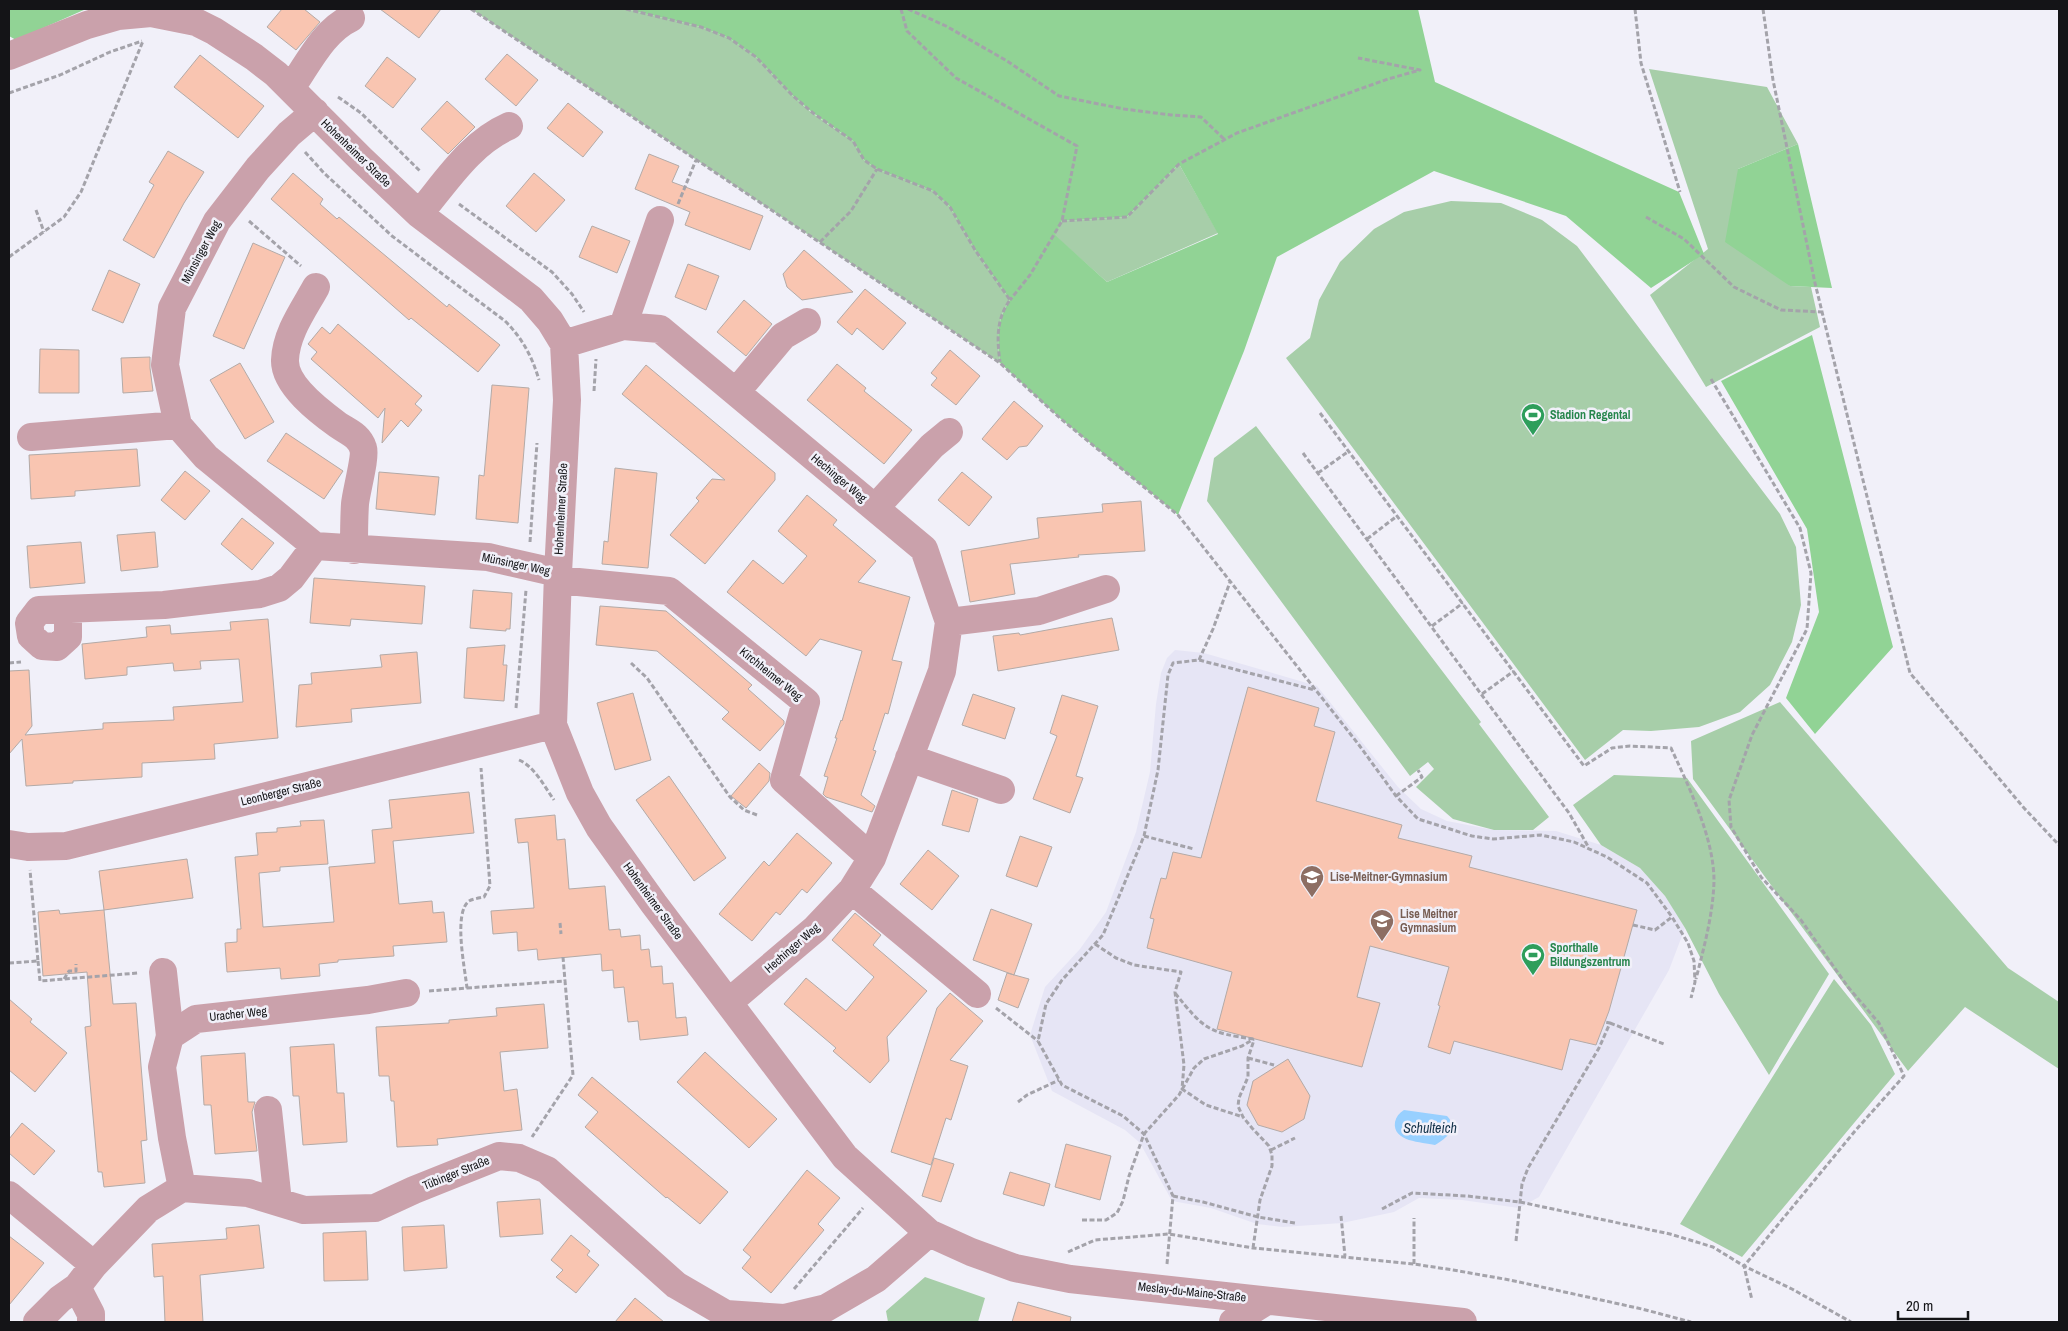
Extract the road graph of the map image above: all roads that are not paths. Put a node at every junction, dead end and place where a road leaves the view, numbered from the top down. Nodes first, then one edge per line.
1 (351, 18) dead end
2 (9, 56) edge
3 (296, 81) junction
4 (315, 112) junction
5 (509, 126) dead end
6 (420, 214) junction
7 (660, 220) road end
8 (316, 287) road end
9 (807, 322) dead end
10 (623, 326) junction
11 (564, 344) junction
12 (736, 392) junction
13 (178, 425) junction
14 (950, 432) dead end
15 (31, 437) dead end
16 (875, 508) junction
17 (315, 546) junction
18 (354, 550) junction
19 (558, 577) junction
20 (1106, 589) dead end
21 (68, 609) dead end
22 (949, 622) junction
23 (553, 725) junction
24 (909, 758) junction
25 (1001, 790) dead end
26 (19, 845) edge
27 (872, 858) junction
28 (852, 890) junction
29 (163, 972) road end
30 (406, 993) road end
31 (978, 994) road end
32 (729, 1002) junction
33 (170, 1036) junction
34 (268, 1110) dead end
35 (182, 1188) junction
36 (9, 1195) edge
37 (278, 1202) junction
38 (929, 1233) junction
39 (94, 1266) junction
40 (77, 1287) junction
41 (1267, 1301) junction
42 (823, 1315) edge
43 (1359, 1317) edge
44 (37, 1322) edge
45 (91, 1322) edge
46 (1233, 1322) edge
47 (1462, 1322) edge

1 - 3 street
2 - 3 street, Hohenheimer Straße
3 - 4 street, Hohenheimer Straße
4 - 6 street, Hohenheimer Straße
4 - 13 street, Münsinger Weg
5 - 6 street
6 - 11 street, Hohenheimer Straße
7 - 10 street
8 - 18 street
9 - 12 street
10 - 11 street, Hechinger Weg
10 - 12 street, Hechinger Weg
11 - 19 street, Hohenheimer Straße
12 - 16 street, Hechinger Weg
13 - 15 street
13 - 17 street, Münsinger Weg
14 - 16 street
16 - 22 street, Hechinger Weg
17 - 18 street, Münsinger Weg
17 - 21 street
18 - 19 street, Münsinger Weg
19 - 23 street, Hohenheimer Straße
19 - 27 street, Kirchheimer Weg
20 - 22 street
22 - 24 street, Hechinger Weg
23 - 26 street, Leonberger Straße
23 - 32 street, Hohenheimer Straße
24 - 25 street
24 - 27 street, Hechinger Weg
27 - 28 street, Hechinger Weg
28 - 31 street
28 - 32 street, Hechinger Weg
29 - 33 street
30 - 33 street, Uracher Weg
32 - 38 street, Hohenheimer Straße
33 - 35 street
34 - 37 street
35 - 37 street, Tübinger Straße
35 - 39 street
36 - 39 street
37 - 42 street, Tübinger Straße
38 - 41 street, Meslay-du-Maine-Straße
38 - 42 street, Tübinger Straße
39 - 40 street
40 - 44 street
40 - 45 street
41 - 43 street, Meslay-du-Maine-Straße
41 - 46 street
43 - 47 street, Meslay-du-Maine-Straße

